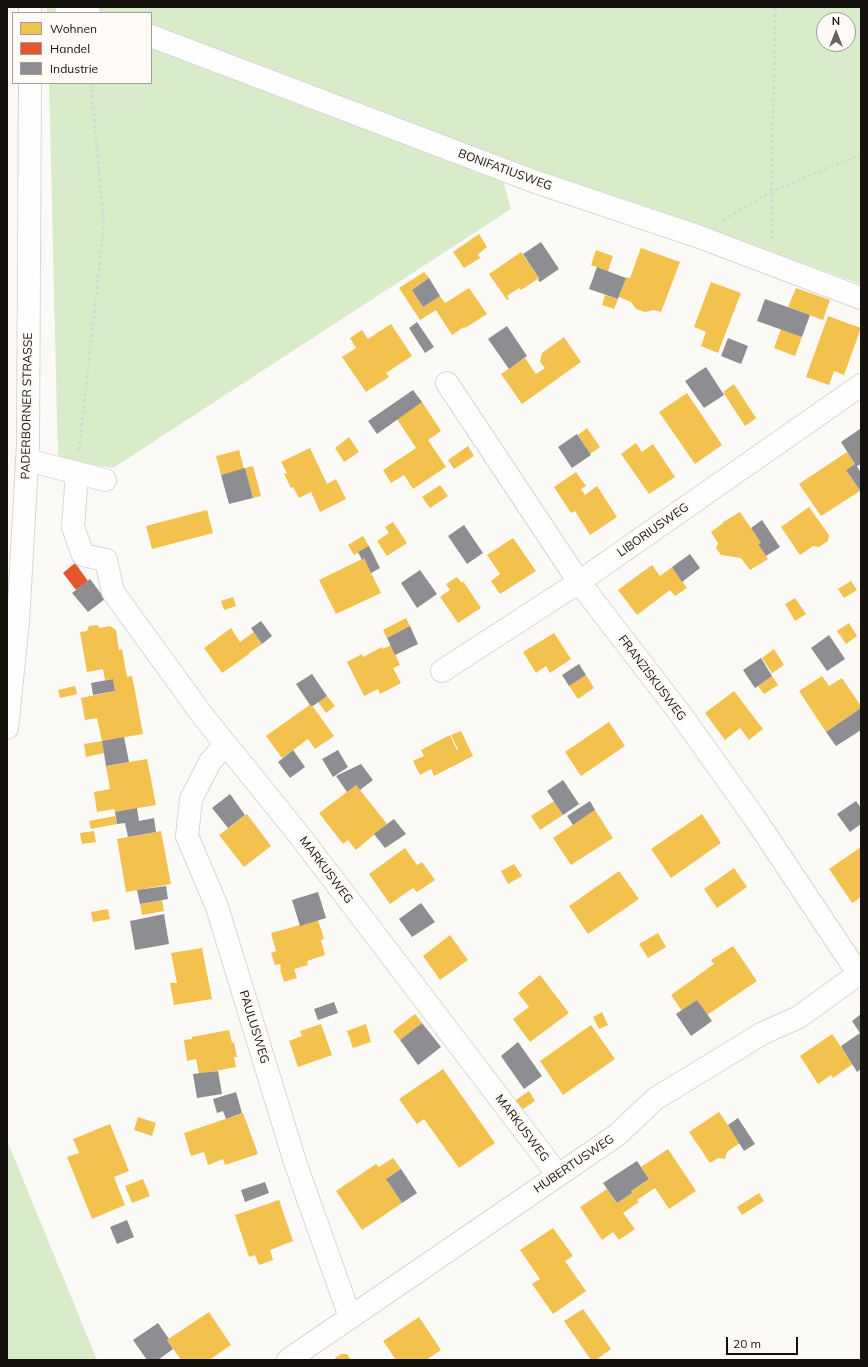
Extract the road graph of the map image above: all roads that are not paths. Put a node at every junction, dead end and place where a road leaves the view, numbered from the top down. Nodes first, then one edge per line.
1 (66, 7) edge
2 (85, 12) edge
3 (152, 36) edge
4 (30, 84) edge
5 (861, 298) edge
6 (447, 383) dead end
7 (861, 385) edge
8 (27, 460) junction
9 (77, 473) junction
10 (105, 480) dead end
11 (579, 582) junction
12 (442, 671) dead end
13 (7, 728) edge
14 (226, 744) junction
15 (860, 973) edge
16 (558, 1175) junction
17 (350, 1317) junction
18 (289, 1360) edge

1 - 2 street
3 - 5 street, BONIFATIUSWEG
4 - 8 street, PADERBORNER STRASSE
6 - 11 street, FRANZISKUSWEG
7 - 11 street, LIBORIUSWEG
8 - 9 street
8 - 13 street, PADERBORNER STRASSE
9 - 10 street
9 - 14 street, MARKUSWEG
11 - 12 street, LIBORIUSWEG
11 - 15 street, FRANZISKUSWEG
14 - 16 street, MARKUSWEG
14 - 17 street, PAULUSWEG
15 - 16 street, HUBERTUSWEG
16 - 17 street, HUBERTUSWEG
17 - 18 street, HUBERTUSWEG

